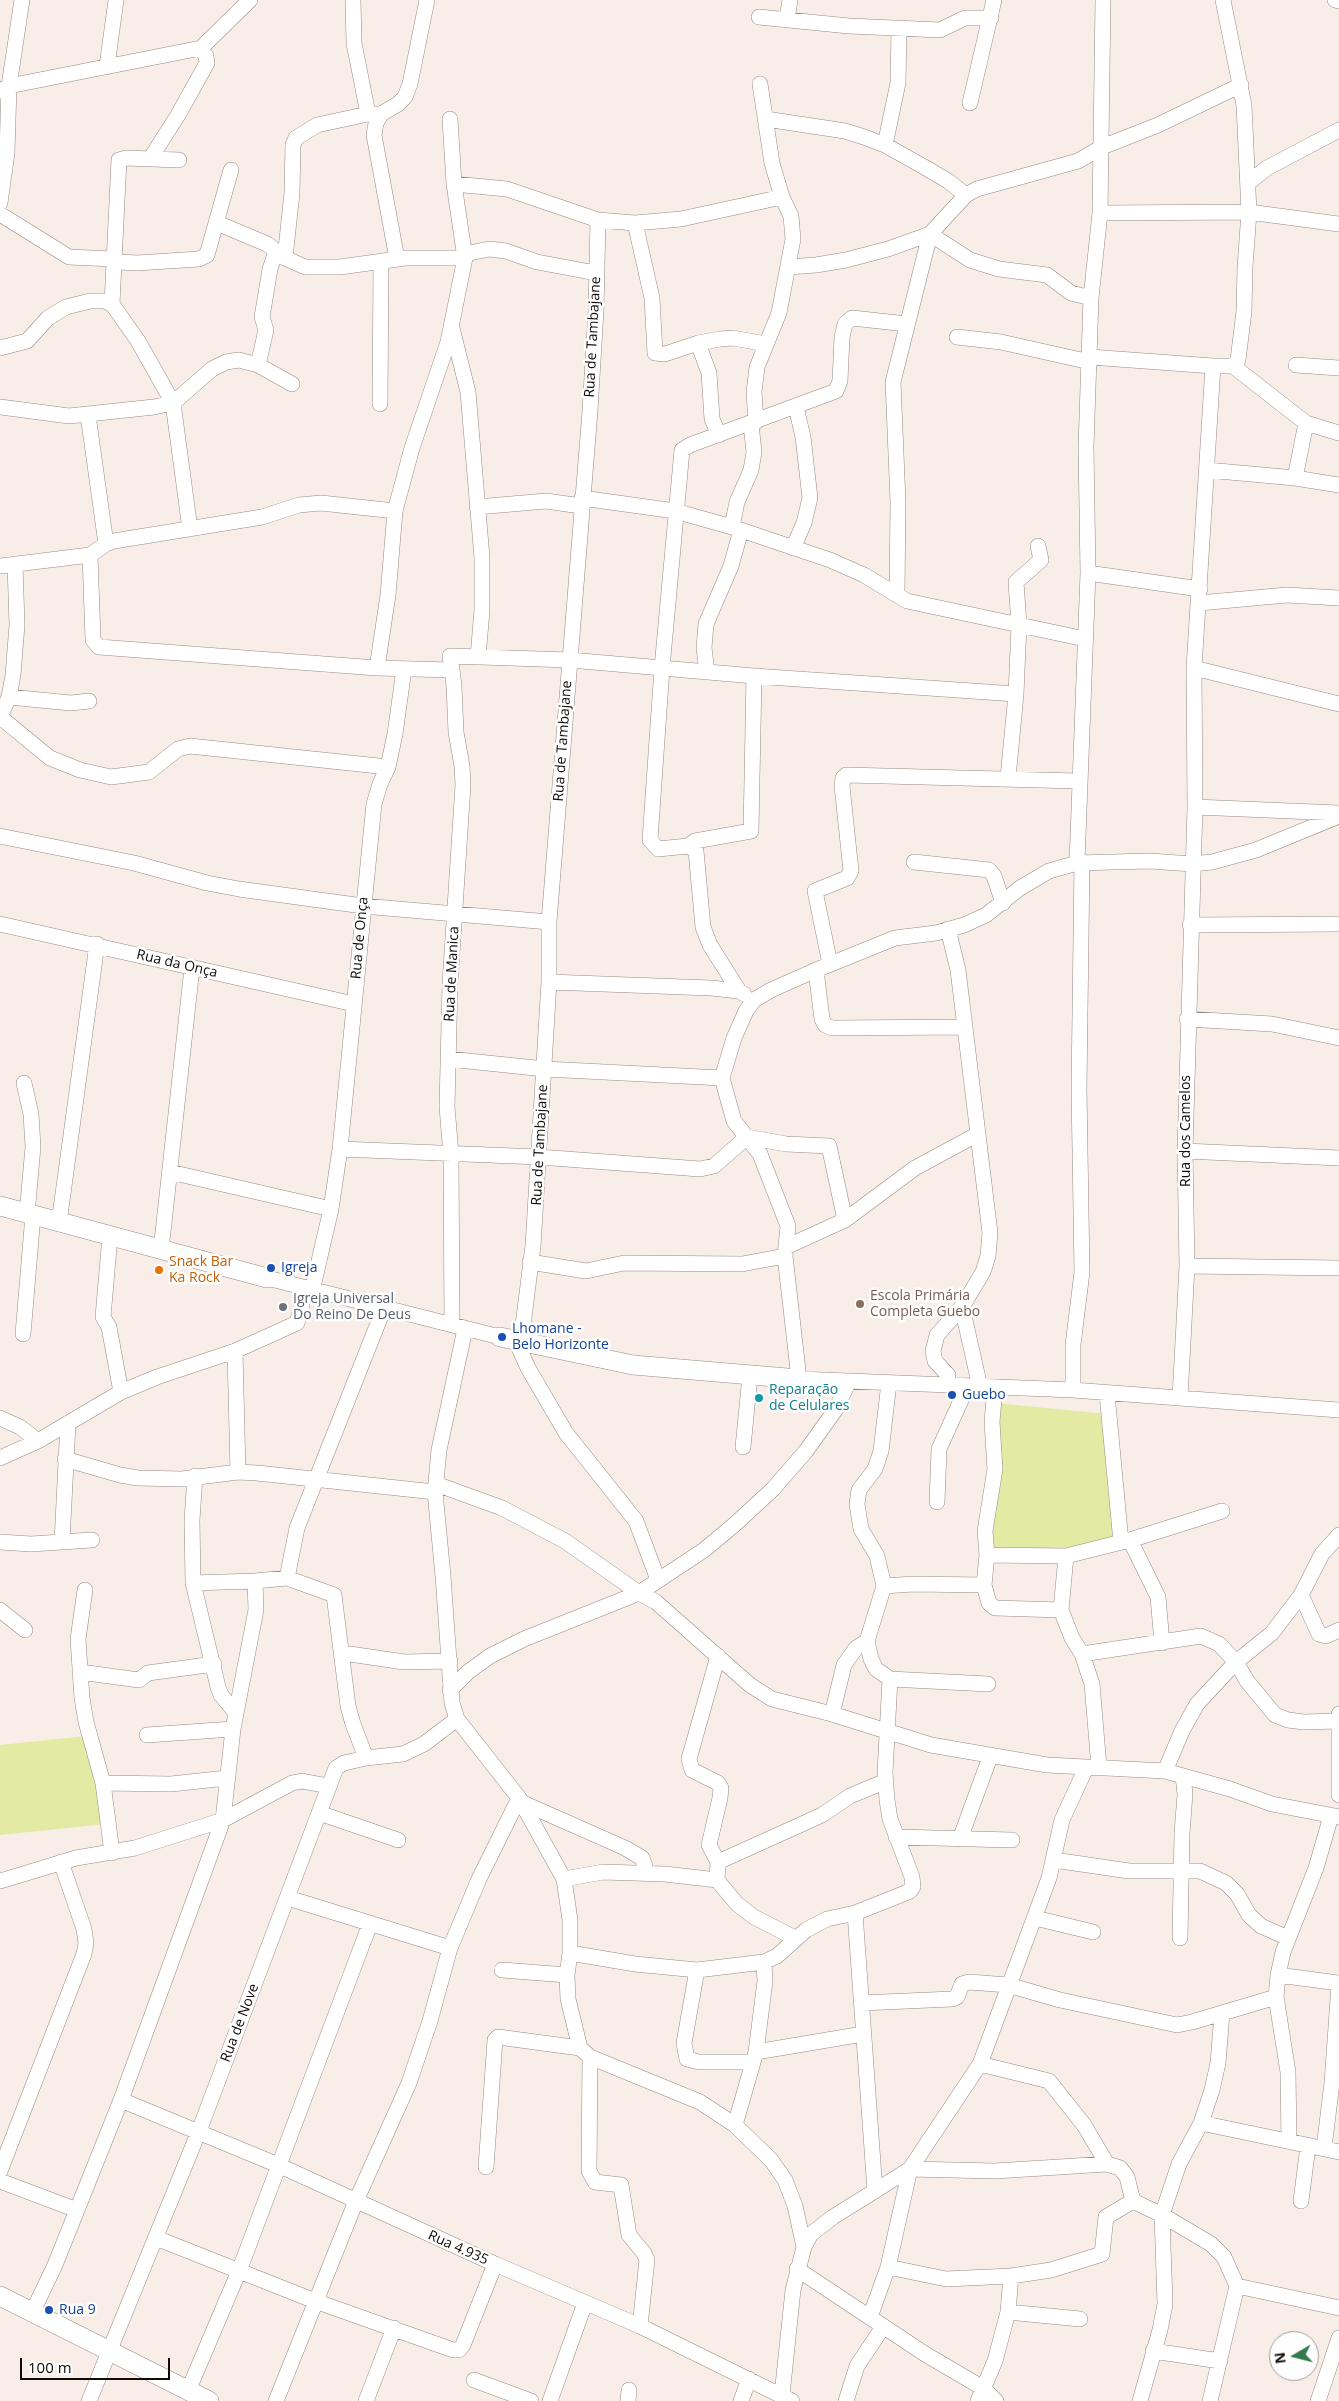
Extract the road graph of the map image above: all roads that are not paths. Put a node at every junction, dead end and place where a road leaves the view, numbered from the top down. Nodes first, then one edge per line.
1 (22, 0) edge
2 (116, 0) edge
3 (353, 0) edge
4 (427, 0) edge
5 (790, 0) edge
6 (994, 0) edge
7 (1103, 0) edge
8 (1223, 0) edge
9 (1334, 0) edge
10 (247, 1) edge
11 (1339, 1) edge
12 (758, 17) dead end
13 (991, 18) junction
14 (787, 19) junction
15 (899, 29) junction
16 (200, 48) junction
17 (107, 66) junction
18 (760, 84) dead end
19 (1240, 86) junction
20 (4, 88) edge
21 (970, 103) dead end
22 (374, 114) junction
23 (450, 119) dead end
24 (766, 119) junction
25 (1339, 130) edge
26 (885, 146) junction
27 (1102, 147) junction
28 (150, 159) junction
29 (179, 160) dead end
30 (231, 170) dead end
31 (1248, 183) junction
32 (454, 184) junction
33 (966, 195) junction
34 (782, 197) junction
35 (0, 203) edge
36 (1249, 212) junction
37 (1100, 213) junction
38 (0, 214) edge
39 (598, 220) junction
40 (217, 223) junction
41 (635, 223) junction
42 (1339, 224) edge
43 (930, 234) junction
44 (280, 255) junction
45 (465, 258) junction
46 (114, 259) junction
47 (397, 259) junction
48 (381, 262) junction
49 (788, 266) junction
50 (596, 273) junction
51 (1091, 298) junction
52 (112, 304) junction
53 (907, 324) junction
54 (452, 327) junction
55 (957, 337) dead end
56 (698, 343) junction
57 (766, 344) junction
58 (0, 348) edge
59 (1090, 360) junction
60 (258, 365) junction
61 (1213, 366) junction
62 (1234, 366) junction
63 (1296, 366) dead end
64 (1339, 368) edge
65 (292, 384) dead end
66 (174, 403) junction
67 (380, 404) dead end
68 (0, 407) edge
69 (796, 407) junction
70 (88, 415) junction
71 (753, 423) junction
72 (1306, 423) junction
73 (1339, 432) edge
74 (720, 435) junction
75 (1207, 470) junction
76 (1295, 478) junction
77 (1339, 485) edge
78 (582, 502) junction
79 (477, 507) junction
80 (395, 510) junction
81 (675, 511) junction
82 (737, 528) junction
83 (190, 529) junction
84 (106, 544) junction
85 (1038, 546) dead end
86 (793, 548) junction
87 (90, 555) junction
88 (15, 564) junction
89 (0, 566) edge
90 (1088, 573) junction
91 (897, 594) junction
92 (1199, 596) junction
93 (1339, 598) edge
94 (1019, 625) junction
95 (1084, 640) junction
96 (478, 657) junction
97 (570, 660) junction
98 (377, 668) junction
99 (662, 668) junction
100 (1194, 668) junction
101 (404, 669) junction
102 (452, 670) junction
103 (707, 672) junction
104 (754, 676) junction
105 (1016, 694) junction
106 (9, 697) junction
107 (89, 701) dead end
108 (1339, 704) edge
109 (0, 717) edge
110 (388, 767) junction
111 (1008, 778) junction
112 (1078, 781) junction
113 (1195, 807) junction
114 (1339, 814) edge
115 (0, 836) edge
116 (688, 846) junction
117 (914, 862) dead end
118 (1080, 862) junction
119 (1192, 864) junction
120 (1003, 903) junction
121 (363, 906) junction
122 (455, 914) junction
123 (549, 922) junction
124 (0, 924) edge
125 (1339, 924) edge
126 (1190, 925) junction
127 (948, 930) junction
128 (97, 944) junction
129 (823, 967) junction
130 (192, 968) junction
131 (549, 982) junction
132 (739, 991) junction
133 (754, 1000) junction
134 (354, 1004) junction
135 (1187, 1019) junction
136 (965, 1027) junction
137 (1339, 1038) edge
138 (449, 1059) junction
139 (544, 1069) junction
140 (722, 1078) junction
141 (24, 1083) dead end
142 (978, 1134) junction
143 (747, 1137) junction
144 (340, 1148) junction
145 (1185, 1151) junction
146 (451, 1154) junction
147 (539, 1157) junction
148 (1339, 1158) edge
149 (170, 1172) junction
150 (0, 1206) edge
151 (331, 1209) junction
152 (30, 1215) junction
153 (845, 1220) junction
154 (59, 1223) junction
155 (110, 1236) junction
156 (161, 1250) junction
157 (786, 1252) junction
158 (530, 1262) junction
159 (1187, 1266) junction
160 (1339, 1268) edge
161 (267, 1278) joint
162 (309, 1290) junction
163 (962, 1307) junction
164 (384, 1308) junction
165 (458, 1327) junction
166 (23, 1334) dead end
167 (512, 1340) junction
168 (236, 1351) junction
169 (948, 1375) dead end
170 (750, 1376) junction
171 (799, 1379) junction
172 (849, 1381) junction
173 (888, 1383) junction
174 (980, 1387) junction
175 (1073, 1390) junction
176 (121, 1392) junction
177 (1107, 1394) junction
178 (1180, 1398) junction
179 (1339, 1410) edge
180 (0, 1418) edge
181 (68, 1423) junction
182 (38, 1441) junction
183 (743, 1447) dead end
184 (0, 1458) edge
185 (65, 1459) junction
186 (238, 1472) junction
187 (195, 1476) junction
188 (315, 1481) junction
189 (435, 1488) junction
190 (937, 1502) dead end
191 (1222, 1511) dead end
192 (1339, 1535) edge
193 (92, 1540) dead end
194 (1126, 1541) junction
195 (0, 1542) edge
196 (62, 1542) junction
197 (987, 1555) junction
198 (1066, 1556) junction
199 (287, 1578) junction
200 (658, 1580) junction
201 (255, 1581) junction
202 (194, 1583) junction
203 (984, 1585) junction
204 (884, 1586) junction
205 (85, 1590) dead end
206 (639, 1593) junction
207 (1301, 1595) junction
208 (0, 1610) edge
209 (1061, 1610) junction
210 (25, 1630) dead end
211 (1339, 1630) edge
212 (867, 1641) junction
213 (1162, 1643) junction
214 (343, 1653) junction
215 (1082, 1654) junction
216 (718, 1656) junction
217 (450, 1661) junction
218 (1236, 1662) junction
219 (214, 1664) junction
220 (80, 1672) junction
221 (890, 1679) junction
222 (988, 1684) dead end
223 (450, 1690) junction
224 (236, 1713) junction
225 (832, 1714) junction
226 (1338, 1717) edge
227 (458, 1719) junction
228 (233, 1729) junction
229 (888, 1734) junction
230 (148, 1735) dead end
231 (990, 1756) junction
232 (366, 1758) junction
233 (1093, 1768) junction
234 (1165, 1771) junction
235 (1183, 1776) junction
236 (227, 1778) junction
237 (886, 1781) junction
238 (103, 1783) junction
239 (328, 1786) junction
240 (1339, 1795) edge
241 (520, 1800) junction
242 (319, 1813) junction
243 (1335, 1816) edge
244 (223, 1820) junction
245 (896, 1837) junction
246 (960, 1839) junction
247 (398, 1840) dead end
248 (1012, 1840) dead end
249 (112, 1853) junction
250 (1054, 1860) junction
251 (61, 1862) junction
252 (718, 1862) junction
253 (1182, 1871) junction
254 (643, 1873) junction
255 (564, 1879) junction
256 (717, 1880) junction
257 (0, 1881) edge
258 (288, 1898) junction
259 (855, 1913) junction
260 (1035, 1918) junction
261 (370, 1924) junction
262 (1093, 1932) dead end
263 (795, 1938) junction
264 (1180, 1938) dead end
265 (1288, 1938) junction
266 (450, 1948) junction
267 (570, 1953) junction
268 (764, 1962) junction
269 (502, 1970) dead end
270 (697, 1970) junction
271 (567, 1975) junction
272 (1278, 1975) junction
273 (1339, 1984) edge
274 (1008, 1985) junction
275 (1276, 1997) junction
276 (861, 2003) junction
277 (1222, 2013) junction
278 (863, 2034) junction
279 (585, 2052) junction
280 (755, 2057) junction
281 (980, 2064) junction
282 (122, 2100) junction
283 (1201, 2123) junction
284 (735, 2125) junction
285 (199, 2132) junction
286 (1289, 2141) junction
287 (1308, 2146) junction
288 (1324, 2148) junction
289 (1339, 2152) edge
290 (1107, 2164) junction
291 (278, 2165) junction
292 (486, 2167) dead end
293 (910, 2169) junction
294 (0, 2172) edge
295 (0, 2181) edge
296 (875, 2191) junction
297 (356, 2201) junction
298 (1133, 2201) junction
299 (1301, 2201) dead end
300 (77, 2210) junction
301 (1162, 2214) junction
302 (156, 2238) junction
303 (804, 2247) junction
304 (495, 2264) junction
305 (888, 2267) junction
306 (797, 2269) junction
307 (239, 2271) junction
308 (1011, 2276) junction
309 (1237, 2286) junction
310 (0, 2296) edge
311 (316, 2301) junction
312 (585, 2303) junction
313 (1339, 2308) edge
314 (33, 2312) junction
315 (1008, 2312) junction
316 (870, 2317) junction
317 (1080, 2319) dead end
318 (640, 2326) junction
319 (883, 2326) junction
320 (394, 2328) junction
321 (1339, 2338) edge
322 (1153, 2351) junction
323 (110, 2352) junction
324 (1220, 2361) junction
325 (474, 2380) dead end
326 (749, 2380) junction
327 (188, 2391) junction
328 (981, 2394) edge
329 (787, 2398) edge
330 (89, 2401) edge
331 (209, 2401) edge
332 (276, 2401) edge
333 (366, 2401) edge
334 (530, 2401) edge
335 (550, 2401) edge
336 (741, 2401) edge
337 (846, 2401) edge
338 (996, 2401) edge
339 (1140, 2401) edge
340 (1210, 2401) edge
341 (1318, 2401) edge

1 - 20 street
2 - 17 street
3 - 22 street
4 - 22 street
5 - 14 street
6 - 13 street
7 - 27 street
8 - 19 street
9 - 11 street
10 - 16 street
12 - 14 street
13 - 15 street
13 - 21 street
14 - 15 street
15 - 26 street
16 - 17 street
16 - 28 street
17 - 20 street
18 - 24 street
19 - 27 street
19 - 31 street
20 - 35 street
22 - 44 street
22 - 47 street
23 - 32 street
24 - 26 street
24 - 34 street
25 - 31 street
26 - 33 street
27 - 33 street
27 - 37 street
28 - 29 street
28 - 46 street
30 - 40 street
31 - 36 street
32 - 39 street
32 - 45 street
33 - 43 street
34 - 41 street
34 - 49 street
36 - 37 street
36 - 42 street
36 - 62 street
37 - 51 street
38 - 46 street
39 - 41 street
39 - 50 street, Rua de Tambajane
40 - 44 street
40 - 46 street
41 - 56 street
43 - 49 street
43 - 51 street
43 - 53 street
44 - 48 street
44 - 60 street
45 - 47 street
45 - 50 street
45 - 54 street
46 - 52 street
47 - 48 street
48 - 67 street
49 - 57 street
50 - 78 street, Rua de Tambajane
51 - 59 street
52 - 58 street
52 - 66 street
53 - 69 street
53 - 91 street
54 - 79 street
54 - 80 street
55 - 59 street
56 - 57 street
56 - 74 street
57 - 71 street
59 - 61 street
59 - 90 street
60 - 65 street
60 - 66 street
61 - 62 street
61 - 75 street, Rua dos Camelos
62 - 72 street
63 - 64 street
66 - 70 street
66 - 83 street
68 - 70 street
69 - 71 street
69 - 86 street
70 - 84 street
71 - 74 street
71 - 82 street
72 - 73 street
72 - 76 street
74 - 81 street
75 - 76 street
75 - 92 street, Rua dos Camelos
76 - 77 street
78 - 79 street
78 - 81 street
78 - 97 street, Rua de Tambajane
79 - 96 street
80 - 83 street
80 - 98 street
81 - 82 street
81 - 99 street
82 - 86 street
82 - 103 street
83 - 84 street
84 - 87 street
85 - 94 street
86 - 91 street
87 - 88 street
87 - 98 street
88 - 89 street
88 - 106 street
90 - 92 street
90 - 95 street
91 - 94 street
92 - 93 street
92 - 100 street, Rua dos Camelos
94 - 95 street
94 - 105 street
95 - 112 street
96 - 97 street
96 - 102 street
97 - 99 street
97 - 123 street, Rua de Tambajane
98 - 101 street
99 - 103 street
99 - 116 street
100 - 108 street
100 - 113 street, Rua dos Camelos
101 - 102 street
101 - 110 street, Rua de Onça
102 - 122 street, Rua de Manica
103 - 104 street
104 - 105 street
104 - 116 street
105 - 111 street
106 - 107 street
106 - 109 street
109 - 110 street
110 - 121 street, Rua de Onça
111 - 112 street
111 - 129 street
112 - 118 street
113 - 114 street
113 - 119 street, Rua dos Camelos
114 - 119 street
115 - 121 street
116 - 132 street
117 - 120 street
118 - 119 street
118 - 120 street
118 - 175 street
119 - 126 street, Rua dos Camelos
120 - 127 street
121 - 122 street
121 - 134 street, Rua de Onça
122 - 123 street
122 - 138 street, Rua de Manica
123 - 131 street, Rua de Tambajane
124 - 128 street, Rua da Onça
125 - 126 street
126 - 135 street, Rua dos Camelos
127 - 129 street
127 - 136 street
128 - 130 street, Rua da Onça
128 - 154 street
129 - 133 street
129 - 136 street
130 - 134 street, Rua da Onça
130 - 149 street
131 - 132 street
131 - 139 street, Rua de Tambajane
132 - 133 street
133 - 140 street
134 - 144 street, Rua de Onça
135 - 137 street
135 - 145 street, Rua dos Camelos
136 - 142 street
138 - 139 street
138 - 146 street, Rua de Manica
139 - 140 street
139 - 147 street, Rua de Tambajane
140 - 143 street
141 - 152 street
142 - 153 street
142 - 163 street
143 - 147 street
143 - 153 street
143 - 157 street
144 - 146 street
144 - 151 street, Rua de Onça
145 - 148 street
145 - 159 street, Rua dos Camelos
146 - 147 street
146 - 165 street, Rua de Manica
147 - 158 street, Rua de Tambajane
149 - 151 street
149 - 156 street
150 - 152 main road
151 - 162 street, Rua de Onça
152 - 154 main road
152 - 166 street
153 - 157 street
154 - 155 main road
155 - 156 main road
155 - 176 street
156 - 161 main road
157 - 158 street
157 - 171 street
158 - 167 street, Rua de Tambajane
159 - 160 street
159 - 178 street, Rua dos Camelos
161 - 162 street
162 - 164 street
162 - 168 street, Rua de Onça
163 - 169 street
163 - 174 street
164 - 165 street
164 - 188 street
165 - 167 street
165 - 189 street, Rua de Manica
167 - 170 main road
167 - 200 street
168 - 176 street
168 - 186 street
170 - 171 main road
170 - 183 street
171 - 172 street
172 - 173 street
172 - 200 street
173 - 174 street
173 - 204 street
174 - 175 street
174 - 190 street
174 - 197 street
175 - 177 street
176 - 181 street
177 - 178 street
177 - 194 street
178 - 179 street
180 - 182 street
181 - 182 street
181 - 185 street
182 - 184 street
185 - 187 street
185 - 196 street
186 - 187 street
186 - 188 street
187 - 202 street
188 - 189 street
188 - 199 street
189 - 206 street
189 - 217 street, Rua de Manica
191 - 194 street
192 - 207 street
193 - 196 street
194 - 198 street
194 - 213 street
195 - 196 street
197 - 198 street
197 - 203 street
198 - 209 street
199 - 201 street
199 - 214 street
200 - 206 street
201 - 202 street
201 - 224 street
202 - 219 street
203 - 204 street
203 - 209 street
204 - 212 street
205 - 220 street
206 - 216 street
206 - 223 street
207 - 211 street
207 - 218 street
208 - 210 street
209 - 215 street
212 - 221 street
212 - 225 street
213 - 215 street
213 - 218 street
214 - 217 street
214 - 232 street
215 - 233 street
216 - 225 street
216 - 252 street
217 - 223 street, Rua de Manica
218 - 226 street
218 - 234 street
219 - 220 street
219 - 224 street
220 - 238 street
221 - 222 street
221 - 229 street
223 - 227 street, Rua de Manica
224 - 228 street
225 - 229 street
226 - 240 street
227 - 232 street, Rua de Nove
227 - 241 street
228 - 230 street
228 - 236 street
229 - 231 street
229 - 237 street
231 - 233 street
231 - 246 street
232 - 239 street, Rua de Nove
233 - 234 street
233 - 250 street
234 - 235 street
235 - 243 street
235 - 253 street
236 - 238 street
236 - 244 street
237 - 245 street
237 - 252 street
238 - 249 street
239 - 242 street, Rua de Nove
239 - 244 street
241 - 254 street
241 - 255 street
241 - 266 street
242 - 247 street
242 - 258 street, Rua de Nove
243 - 265 street
244 - 249 street
244 - 282 street
245 - 246 street
245 - 259 street
246 - 248 street
249 - 251 street
250 - 253 street
250 - 260 street
251 - 257 street
251 - 294 street
252 - 256 street
253 - 264 street
253 - 265 street
254 - 255 street
254 - 256 street
255 - 267 street
256 - 263 street
258 - 261 street
258 - 285 street, Rua de Nove
259 - 263 street
259 - 276 street
260 - 262 street
260 - 274 street
261 - 266 street
261 - 291 street
263 - 268 street
265 - 272 street
266 - 297 street
267 - 270 street
267 - 271 street
268 - 270 street
268 - 280 street
269 - 271 street
270 - 280 street
271 - 279 street
272 - 273 street
272 - 275 street
273 - 288 street
274 - 276 street
274 - 277 street
274 - 281 street
275 - 277 street
275 - 286 street
276 - 278 street
277 - 283 street
278 - 280 street
278 - 296 street
279 - 284 street
279 - 292 street
279 - 318 street
280 - 284 street
281 - 290 street
281 - 293 street
282 - 285 street, Rua 4.935
282 - 300 street
283 - 286 street
283 - 301 street
284 - 303 street
285 - 291 street, Rua 4.935
285 - 302 street, Rua de Nove
286 - 287 street
287 - 288 street
287 - 299 street
288 - 289 street
290 - 293 street
290 - 298 street
291 - 297 street, Rua 4.935
291 - 307 street
293 - 296 street
293 - 305 street
295 - 300 street
296 - 303 street
297 - 304 street, Rua 4.935
297 - 311 street
298 - 301 street
298 - 308 street
300 - 314 street
301 - 309 street
301 - 322 street
302 - 307 street
302 - 323 street, Rua de Nove
303 - 306 street
304 - 312 street, Rua 4.935
304 - 320 street
305 - 308 street
305 - 316 street
306 - 316 street
306 - 329 street
307 - 311 street
307 - 327 street
308 - 315 street
309 - 313 street
309 - 324 street
310 - 314 main road
311 - 320 street
311 - 332 street
312 - 318 street, Rua 4.935
312 - 335 street
314 - 323 main road
315 - 317 street
315 - 328 street
316 - 319 street
318 - 326 street, Rua 4.935
319 - 328 street
319 - 337 street
320 - 333 street
321 - 341 street
322 - 324 street
322 - 339 street
323 - 327 main road
323 - 330 street, Rua de Nove
324 - 340 street
325 - 334 street
326 - 329 street, Rua 4.935
326 - 336 street
327 - 331 main road
328 - 338 street

